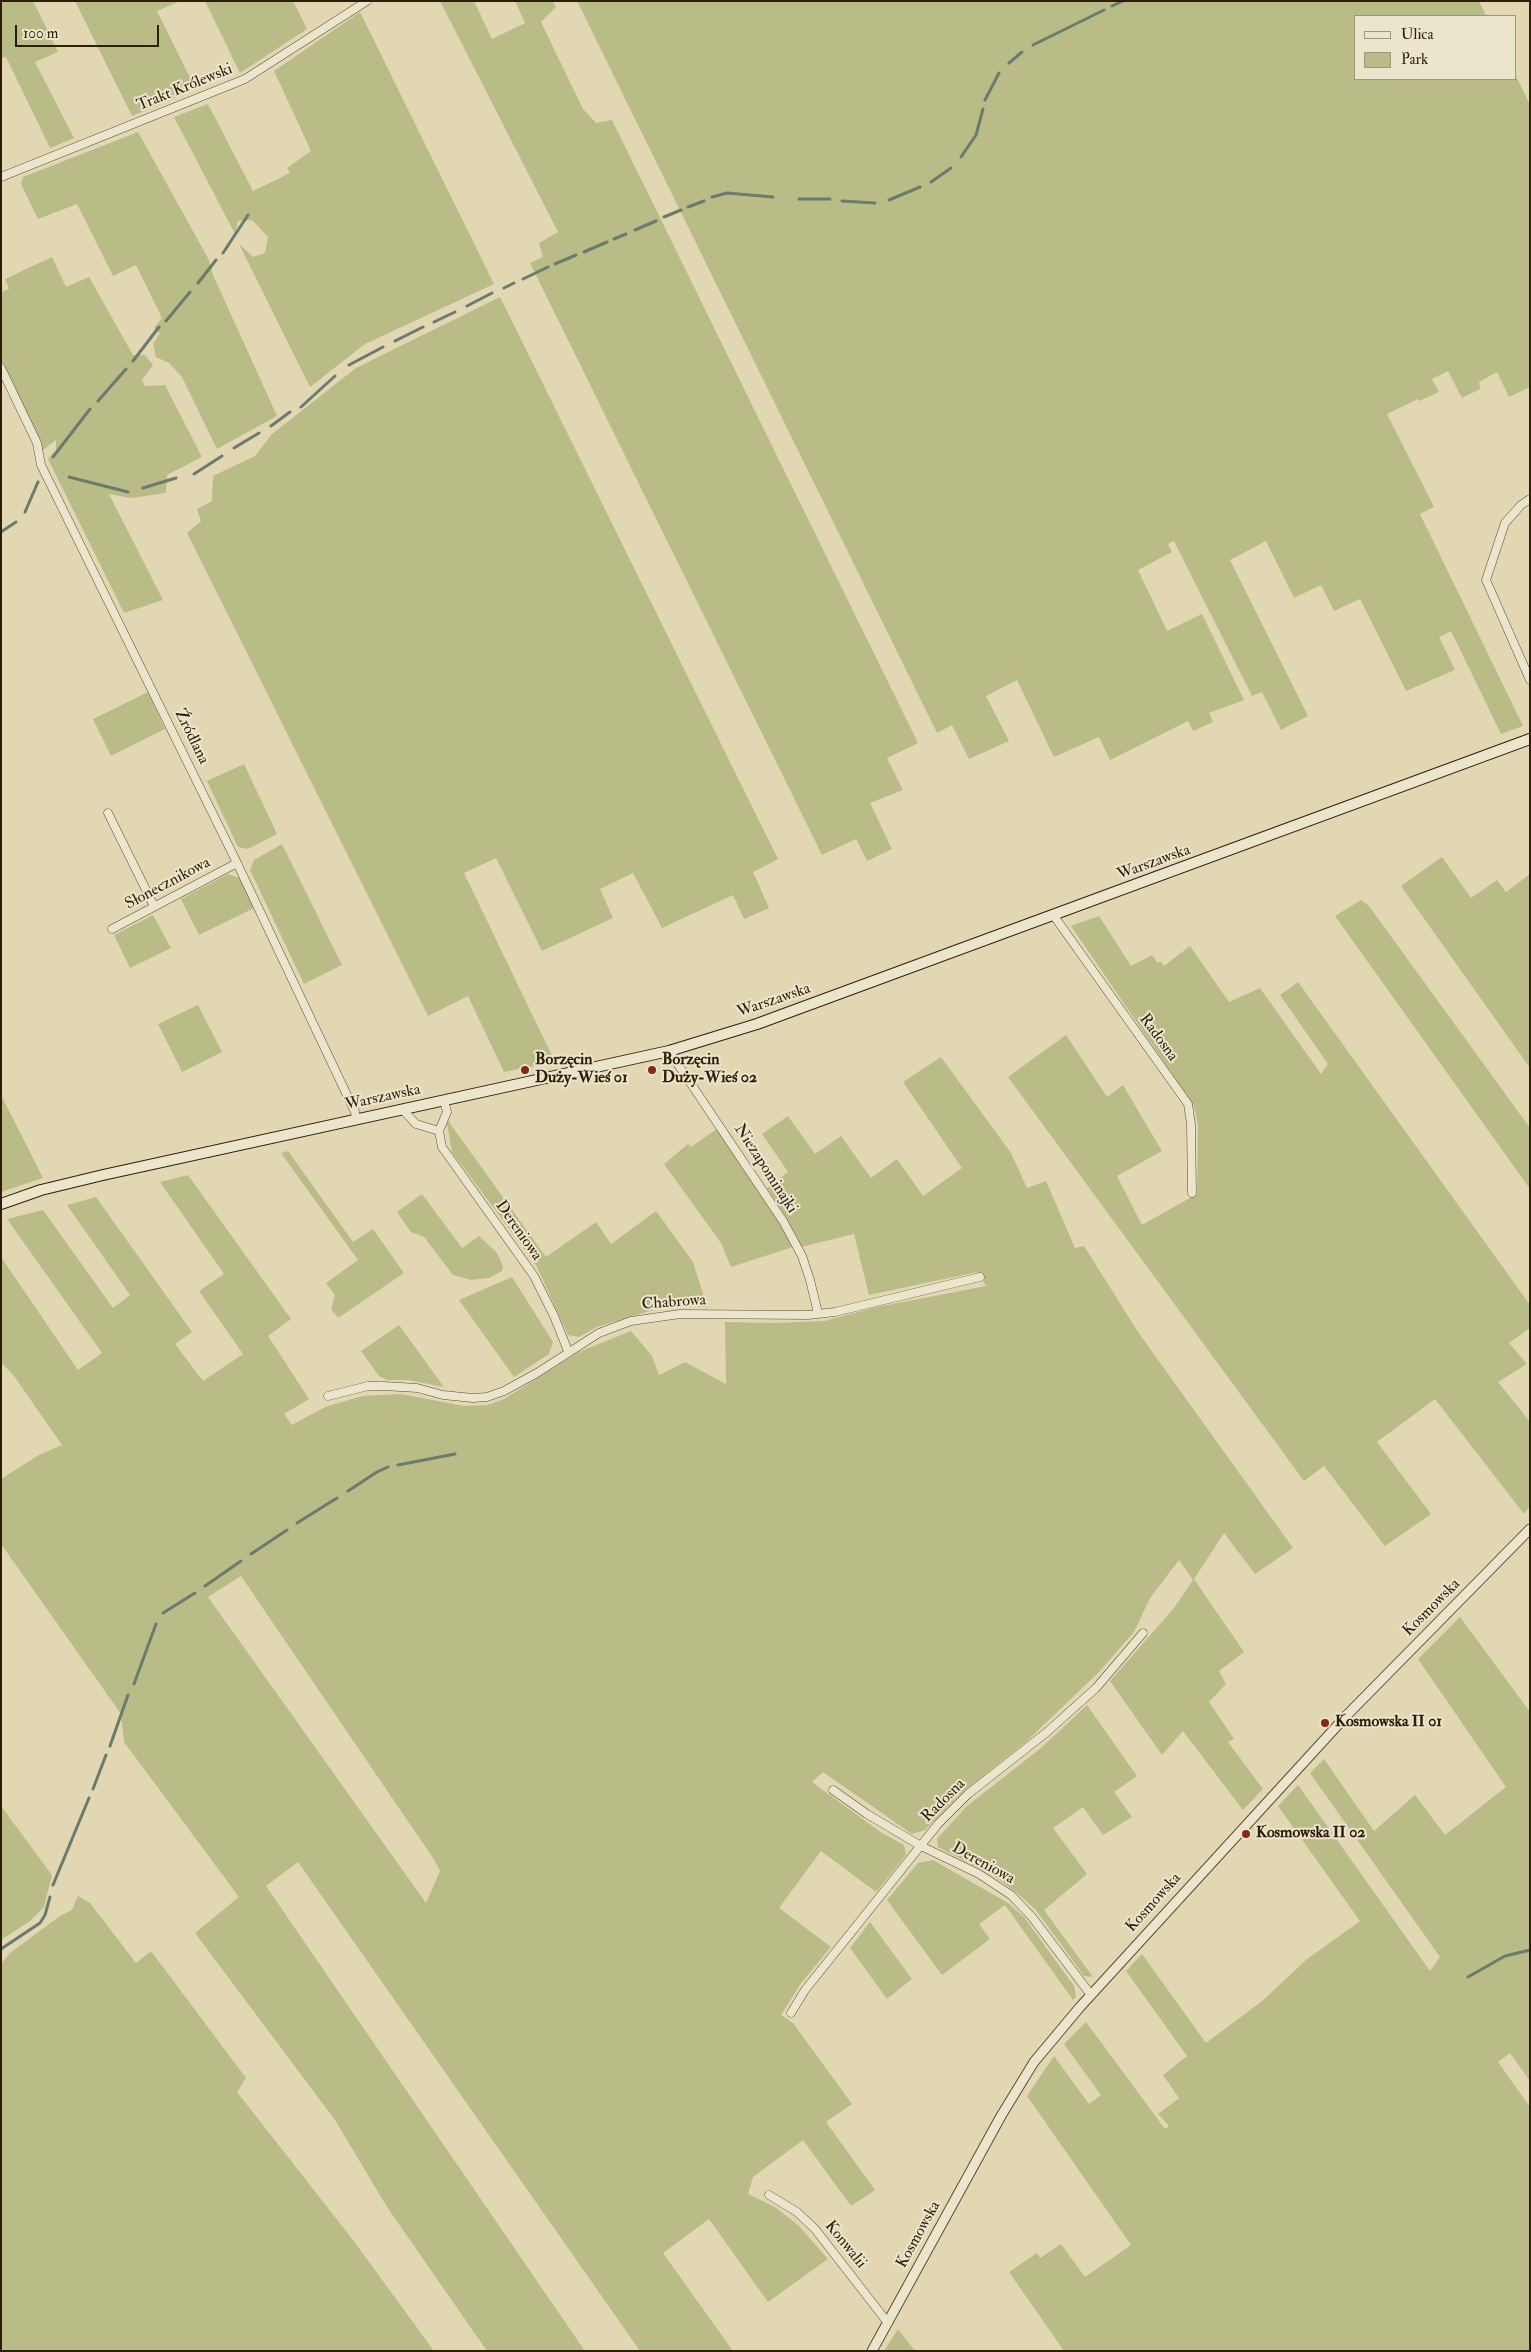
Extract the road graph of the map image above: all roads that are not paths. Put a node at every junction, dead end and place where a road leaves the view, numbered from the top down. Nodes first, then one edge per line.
1 (367, 1) edge
2 (1, 177) edge
3 (1, 368) edge
4 (1530, 499) edge
5 (1530, 680) edge
6 (1530, 739) edge
7 (108, 813) dead end
8 (237, 862) junction
9 (154, 906) junction
10 (1054, 916) junction
11 (112, 929) dead end
12 (669, 1050) junction
13 (444, 1100) junction
14 (402, 1110) junction
15 (356, 1119) junction
16 (439, 1131) junction
17 (1192, 1193) dead end
18 (1, 1204) edge
19 (980, 1277) dead end
20 (818, 1313) junction
21 (568, 1351) junction
22 (328, 1396) dead end
23 (1530, 1529) edge
24 (1143, 1632) dead end
25 (833, 1790) dead end
26 (921, 1846) junction
27 (1091, 1995) junction
28 (791, 2013) dead end
29 (769, 2195) dead end
30 (888, 2323) junction
31 (872, 2351) edge

1 - 2 street, Trakt Królewski
3 - 8 street, Źródlana
4 - 5 street
6 - 10 main road, Warszawska
7 - 9 street
8 - 9 street, Słonecznikowa
8 - 15 street, Źródlana
9 - 11 street, Słonecznikowa
10 - 12 main road, Warszawska
10 - 17 street, Radosna
12 - 13 main road, Warszawska
12 - 20 street, Niezapominajki
13 - 14 main road, Warszawska
13 - 16 street
14 - 15 main road, Warszawska
14 - 16 street
15 - 18 main road, Warszawska
16 - 21 street, Dereniowa
19 - 20 street, Chabrowa
20 - 21 street, Chabrowa
21 - 22 street, Chabrowa
23 - 27 street, Kosmowska
24 - 26 street, Radosna
25 - 26 street, Dereniowa
26 - 27 street, Dereniowa
26 - 28 street, Radosna
27 - 30 street, Kosmowska
29 - 30 street, Konwalii
30 - 31 street, Kosmowska

